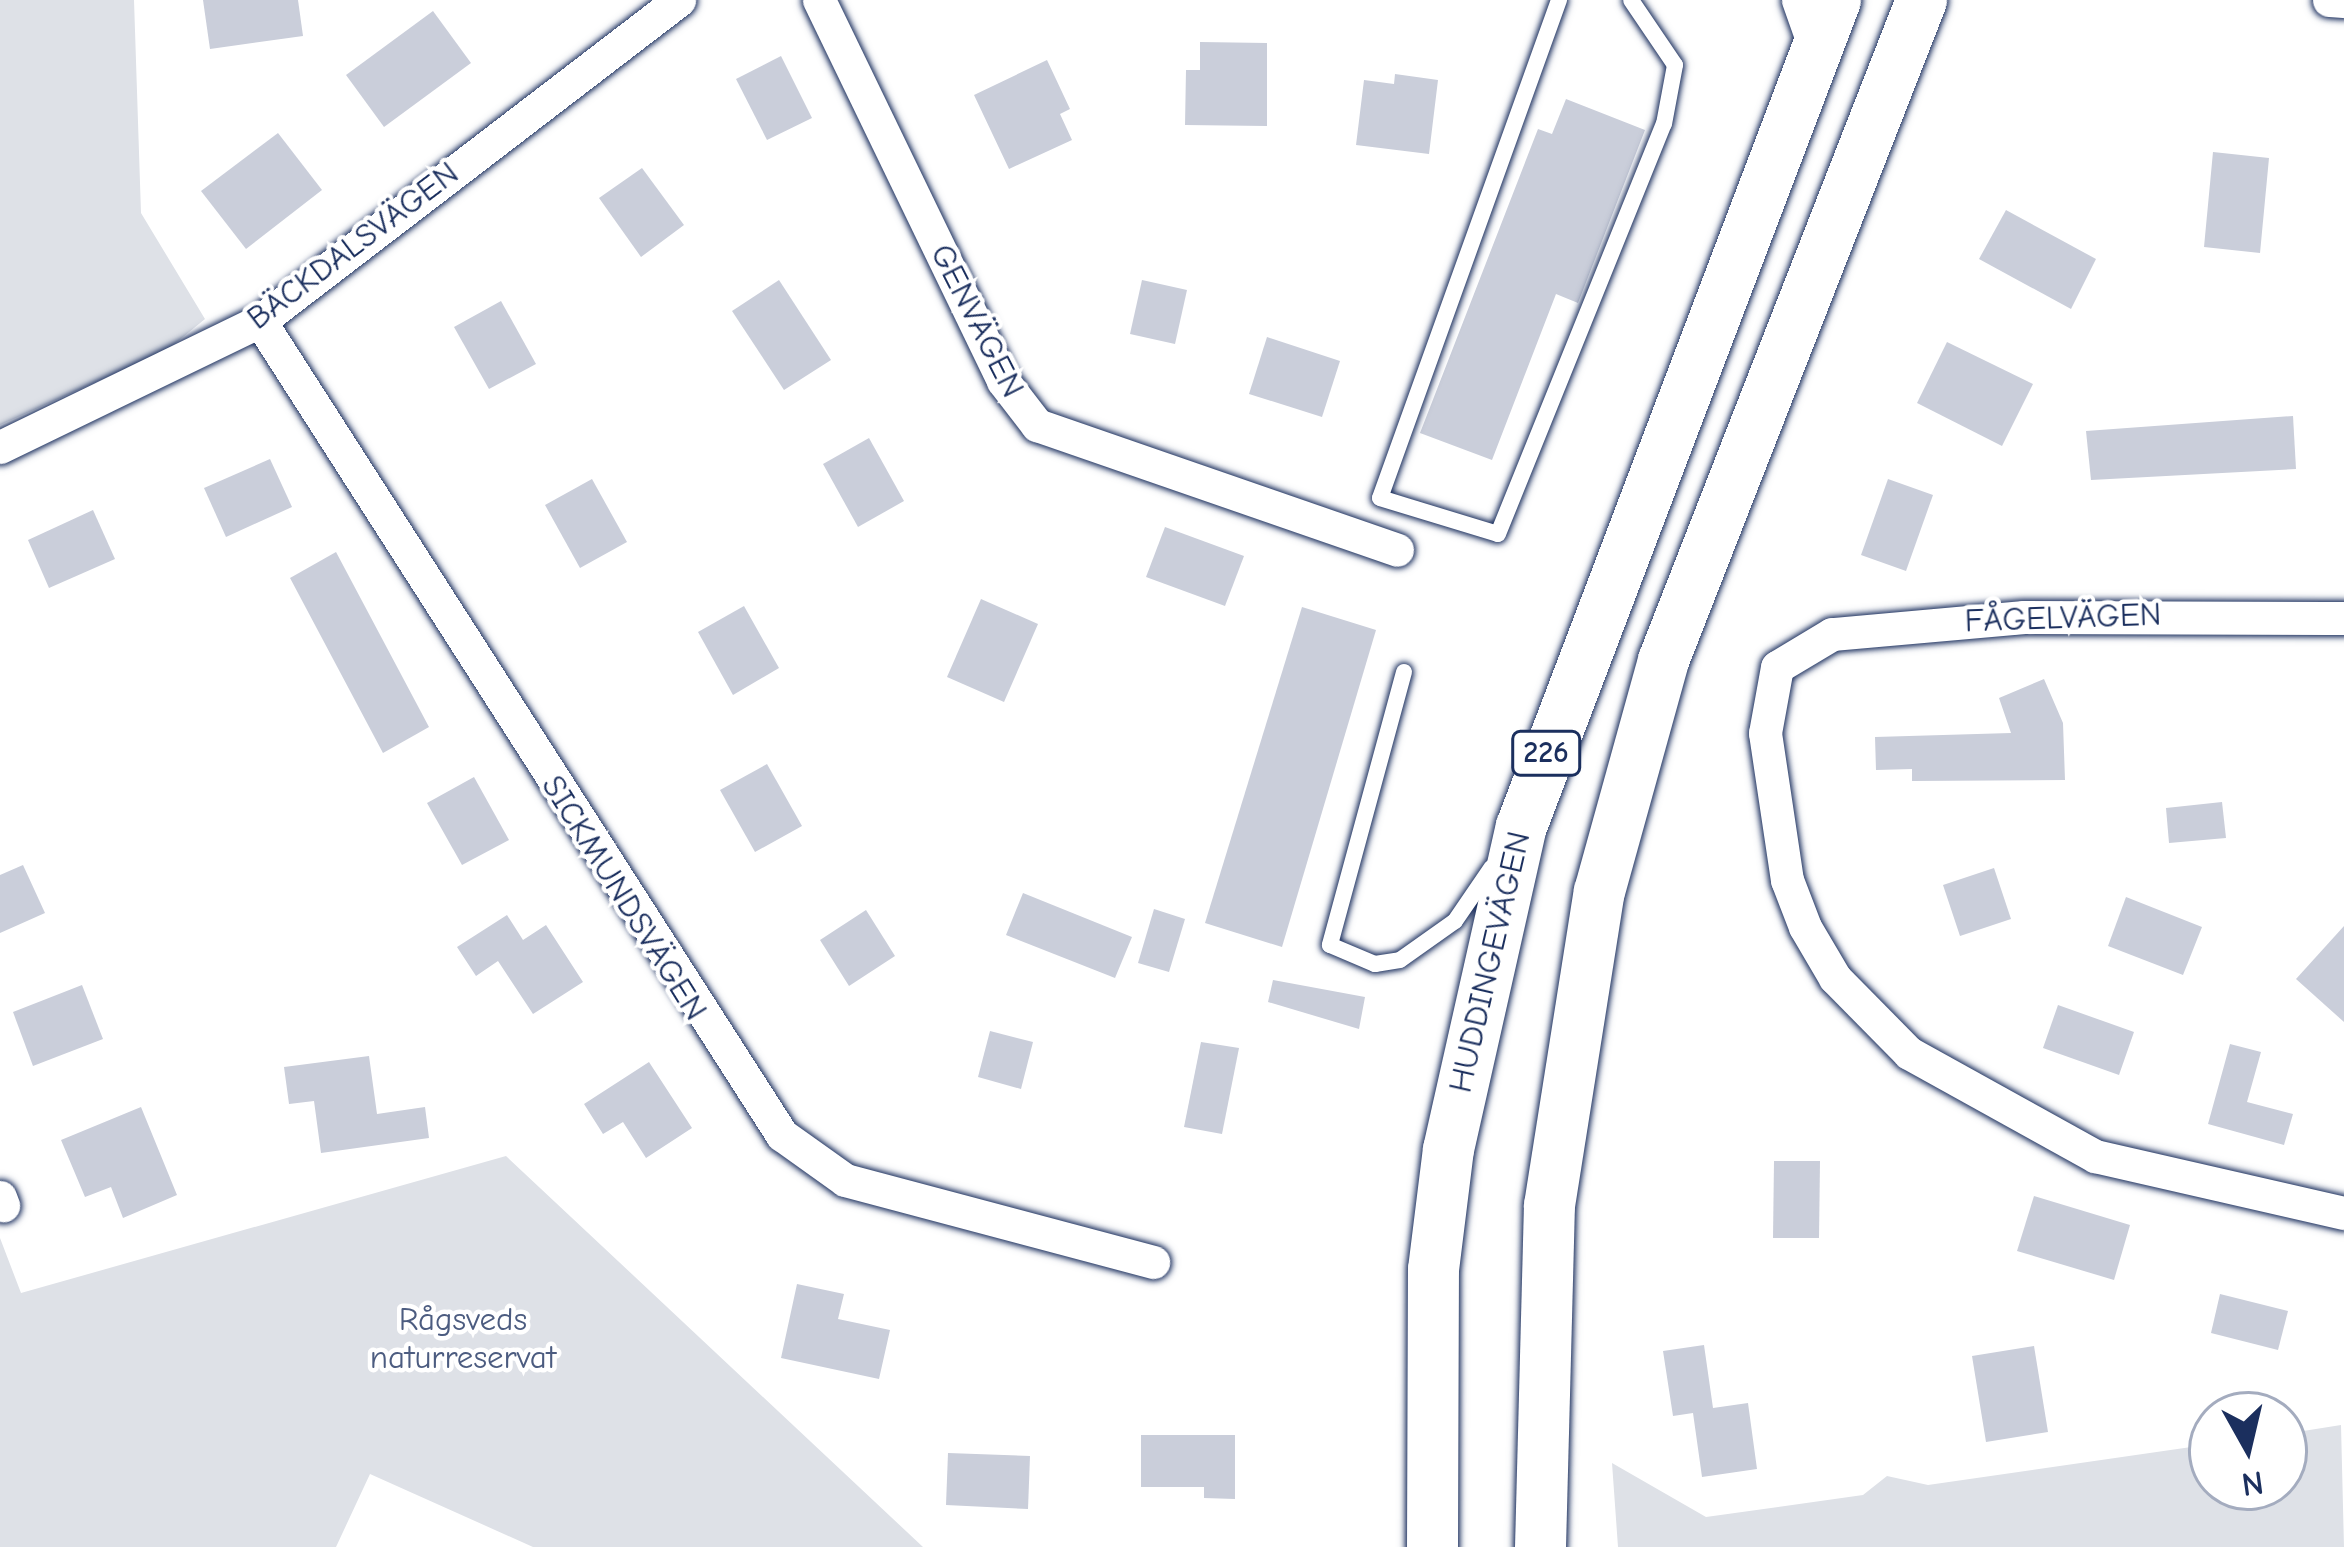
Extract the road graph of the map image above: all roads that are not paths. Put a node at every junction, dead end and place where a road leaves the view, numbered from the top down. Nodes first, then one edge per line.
1 (679, 0) edge
2 (819, 0) edge
3 (1559, 0) edge
4 (1631, 0) edge
5 (1798, 0) edge
6 (1835, 0) edge
7 (1921, 0) edge
8 (2329, 0) edge
9 (2344, 2) edge
10 (1816, 51) junction
11 (260, 321) junction
12 (0, 448) edge
13 (1396, 550) dead end
14 (2344, 618) edge
15 (1404, 672) dead end
16 (1521, 826) junction
17 (2344, 1213) edge
18 (1153, 1262) dead end
19 (1432, 1547) edge
20 (1540, 1547) edge

1 - 11 street, BÄCKDALSVÄGEN
2 - 13 street, GENVÄGEN
3 - 4 lane
5 - 10 street
6 - 10 main road, HUDDINGEVÄGEN / 226
7 - 20 main road, 226
8 - 9 street
10 - 16 main road, HUDDINGEVÄGEN / 226
11 - 12 street, BÄCKDALSVÄGEN
11 - 18 street, SICKMUNDSVÄGEN
14 - 17 street, FÅGELVÄGEN
15 - 16 lane
16 - 19 main road, HUDDINGEVÄGEN / 226

